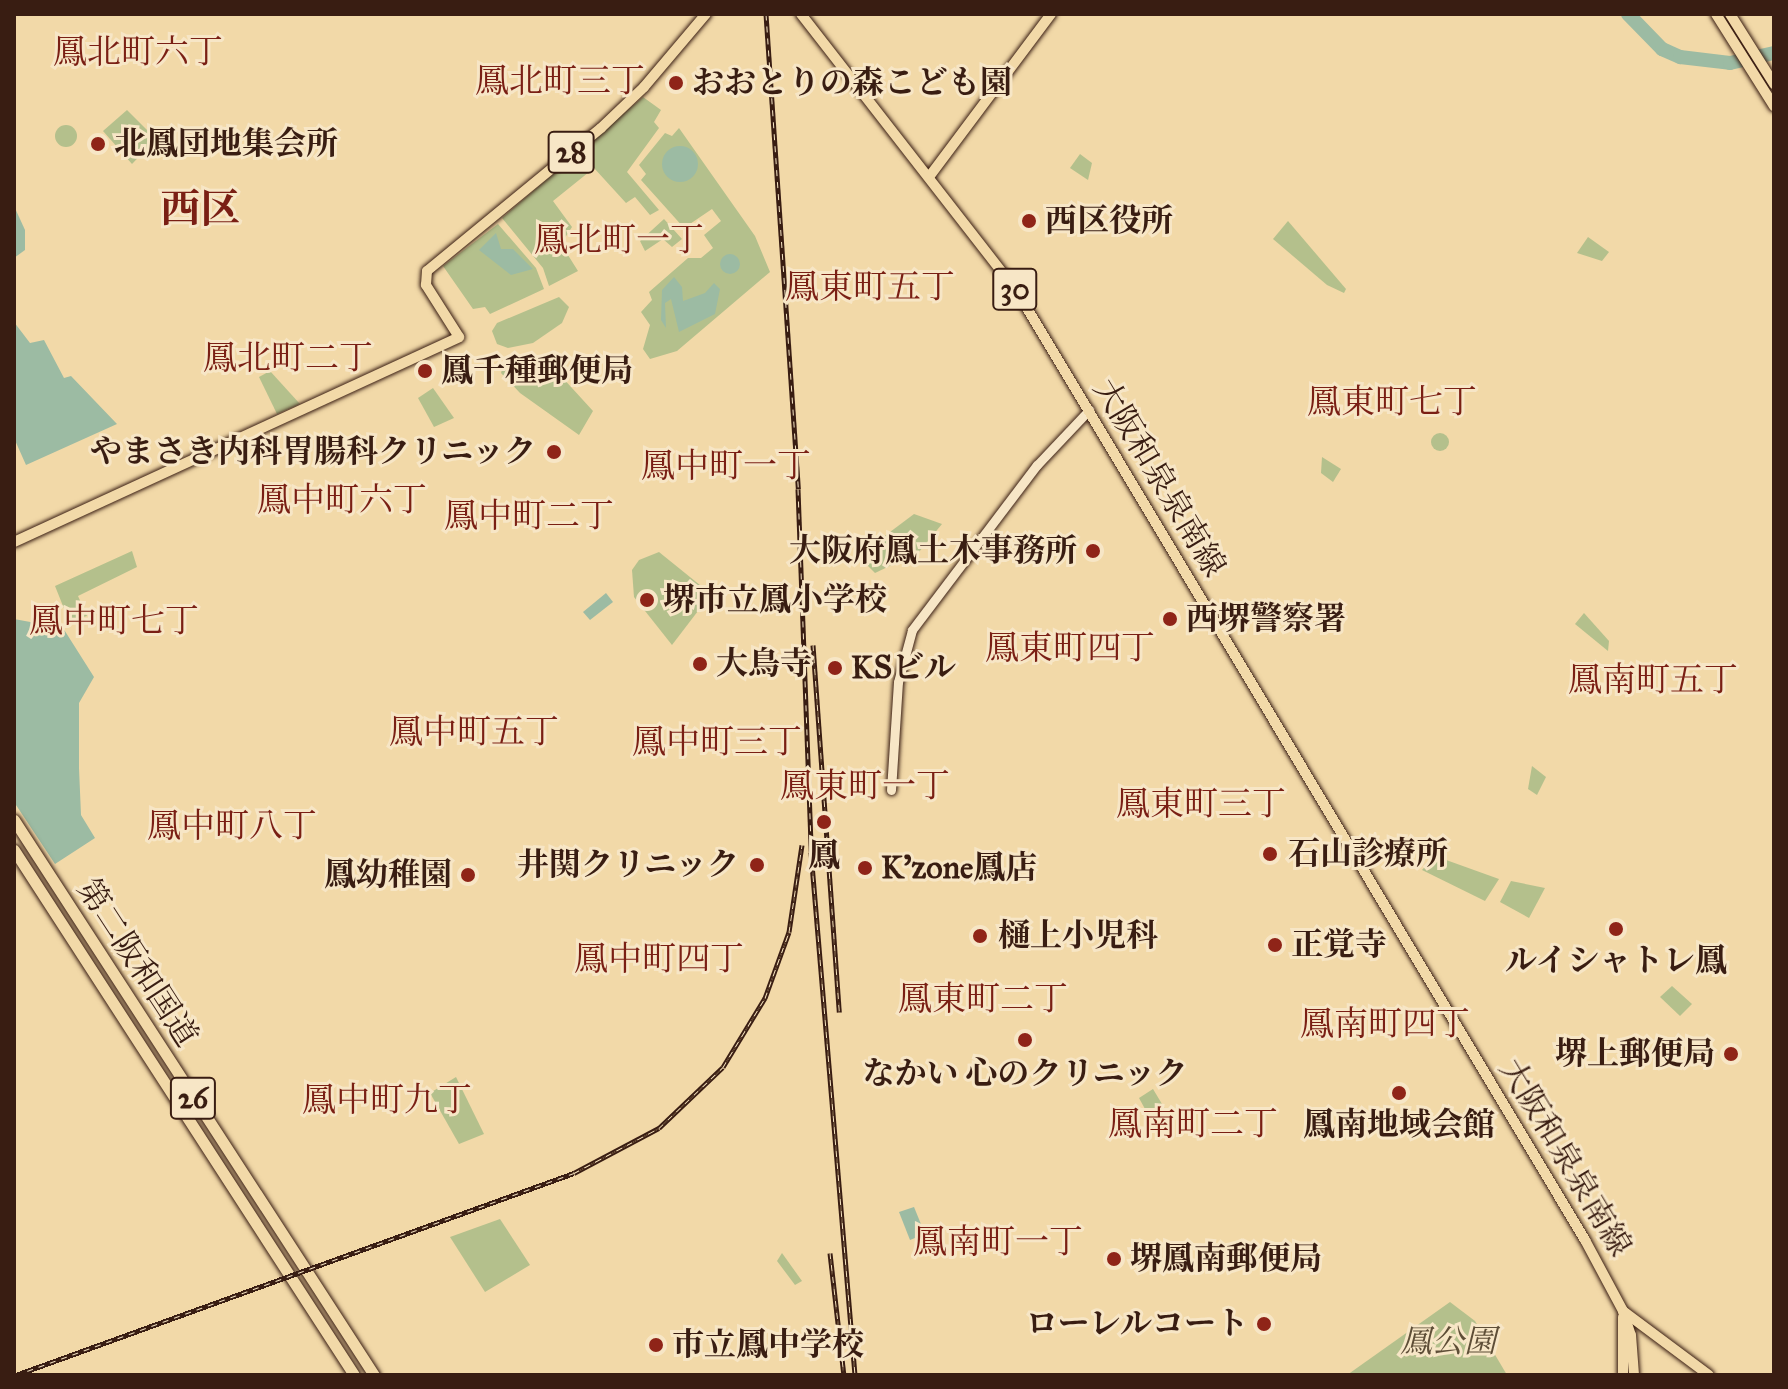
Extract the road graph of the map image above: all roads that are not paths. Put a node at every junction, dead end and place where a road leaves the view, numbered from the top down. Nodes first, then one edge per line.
1 (706, 14) edge
2 (801, 14) edge
3 (1051, 14) edge
4 (1716, 14) edge
5 (1730, 14) edge
6 (1774, 84) edge
7 (1774, 106) edge
8 (929, 177) junction
9 (1089, 410) junction
10 (14, 542) edge
11 (891, 790) dead end
12 (14, 820) edge
13 (14, 850) edge
14 (1623, 1311) junction
15 (354, 1375) edge
16 (374, 1375) edge
17 (1623, 1375) edge
18 (1634, 1375) edge
19 (1709, 1375) edge

1 - 10 main road, 28
2 - 8 main road, 大阪和泉泉南線
3 - 8 main road
4 - 7 main road
5 - 6 main road
8 - 9 main road, 大阪和泉泉南線 / 30
9 - 11 main road
9 - 14 main road, 大阪和泉泉南線 / 30
12 - 16 highway, 第二阪和国道 / 26
13 - 15 highway, 第二阪和国道 / 26
14 - 17 main road
14 - 18 main road, 大阪和泉泉南線 / 30
14 - 19 main road

